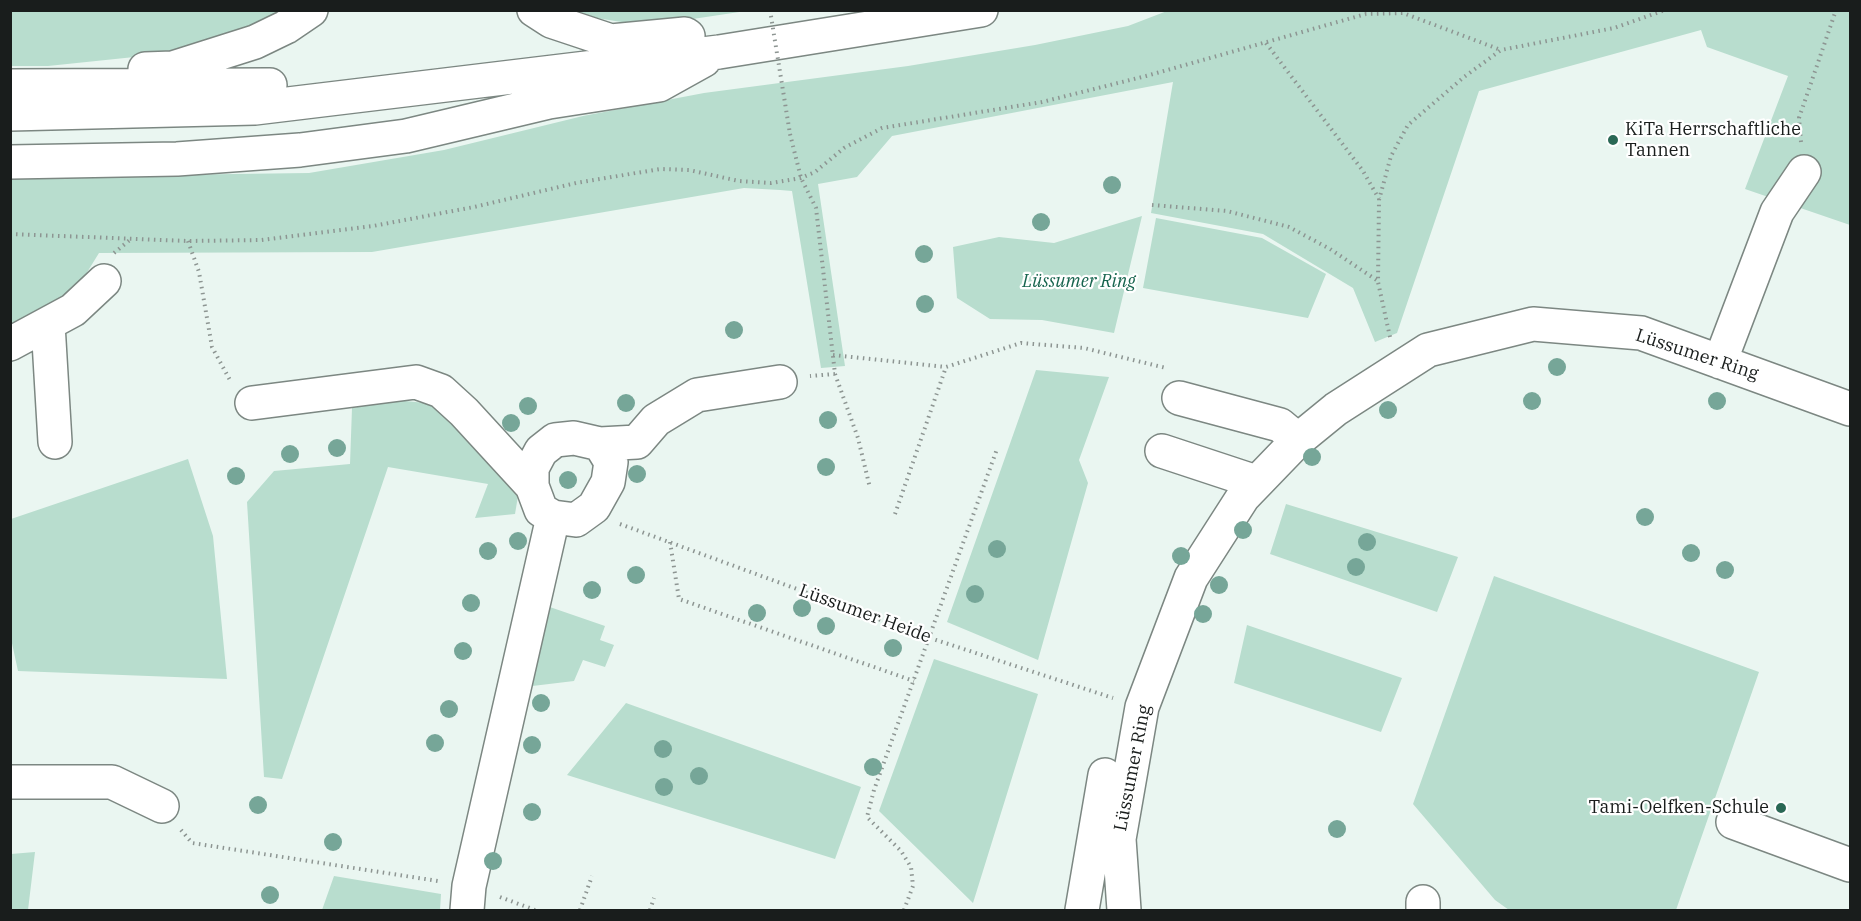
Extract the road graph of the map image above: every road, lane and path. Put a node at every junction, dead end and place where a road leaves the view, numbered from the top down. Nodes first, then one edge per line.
1 (311, 10) edge
2 (534, 10) edge
3 (770, 10) edge
4 (981, 10) edge
5 (1665, 10) edge
6 (1836, 10) edge
7 (1266, 43) junction
8 (1501, 50) junction
9 (719, 52) junction
10 (10, 76) edge
11 (515, 76) junction
12 (10, 86) edge
13 (10, 114) edge
14 (10, 162) edge
15 (1804, 172) joint
16 (801, 178) junction
17 (1380, 200) junction
18 (1152, 205) dead end
19 (10, 234) edge
20 (188, 241) junction
21 (104, 281) dead end
22 (1378, 282) junction
23 (48, 324) junction
24 (10, 344) edge
25 (833, 355) junction
26 (1720, 362) junction
27 (1401, 366) junction
28 (946, 367) junction
29 (836, 374) junction
30 (780, 382) joint
31 (1178, 384) joint
32 (252, 403) joint
33 (1851, 409) edge
34 (1298, 440) junction
35 (55, 442) dead end
36 (600, 444) junction
37 (997, 448) dead end
38 (1159, 458) dead end
39 (532, 486) junction
40 (870, 488) dead end
41 (1250, 489) junction
42 (594, 507) junction
43 (895, 514) dead end
44 (553, 517) junction
45 (670, 542) junction
46 (930, 638) junction
47 (914, 681) junction
48 (1142, 707) junction
49 (1105, 775) dead end
50 (10, 782) edge
51 (162, 806) joint
52 (1733, 822) dead end
53 (1851, 865) edge
54 (592, 876) dead end
55 (468, 898) edge
56 (654, 898) dead end
57 (580, 910) edge
58 (650, 910) edge
59 (904, 910) edge
60 (1082, 910) edge
61 (1124, 910) edge

1 - 10 main road
2 - 9 main road
3 - 16 path, bridge
4 - 9 main road
5 - 8 path
6 - 15 path
7 - 8 path
7 - 16 path
7 - 17 path
8 - 17 path
9 - 11 main road
9 - 14 main road
11 - 12 main road
11 - 13 main road
15 - 26 main road
16 - 20 path
16 - 25 path
17 - 22 path
18 - 22 path
19 - 20 path
20 - 32 path
21 - 23 main road
22 - 27 path
23 - 24 main road
23 - 35 main road
25 - 28 path
25 - 29 path
26 - 27 main road, Lüssumer Ring
26 - 33 main road, Lüssumer Ring
27 - 34 main road, Lüssumer Ring
28 - 31 path
28 - 43 path
29 - 30 path
29 - 40 path
30 - 36 main road
31 - 34 main road
32 - 39 main road
34 - 41 main road, Lüssumer Ring
36 - 39 main road
36 - 42 main road
37 - 46 path
38 - 41 main road
39 - 44 main road
41 - 48 main road, Lüssumer Ring
42 - 44 main road
42 - 45 path, Lüssumer Heide
44 - 55 main road
45 - 46 path, Lüssumer Heide
45 - 47 path
46 - 47 path
46 - 48 path, Lüssumer Heide
47 - 59 path
48 - 61 main road, Lüssumer Ring
49 - 60 main road
50 - 51 main road
51 - 55 path
52 - 53 main road
54 - 57 path
56 - 58 path

